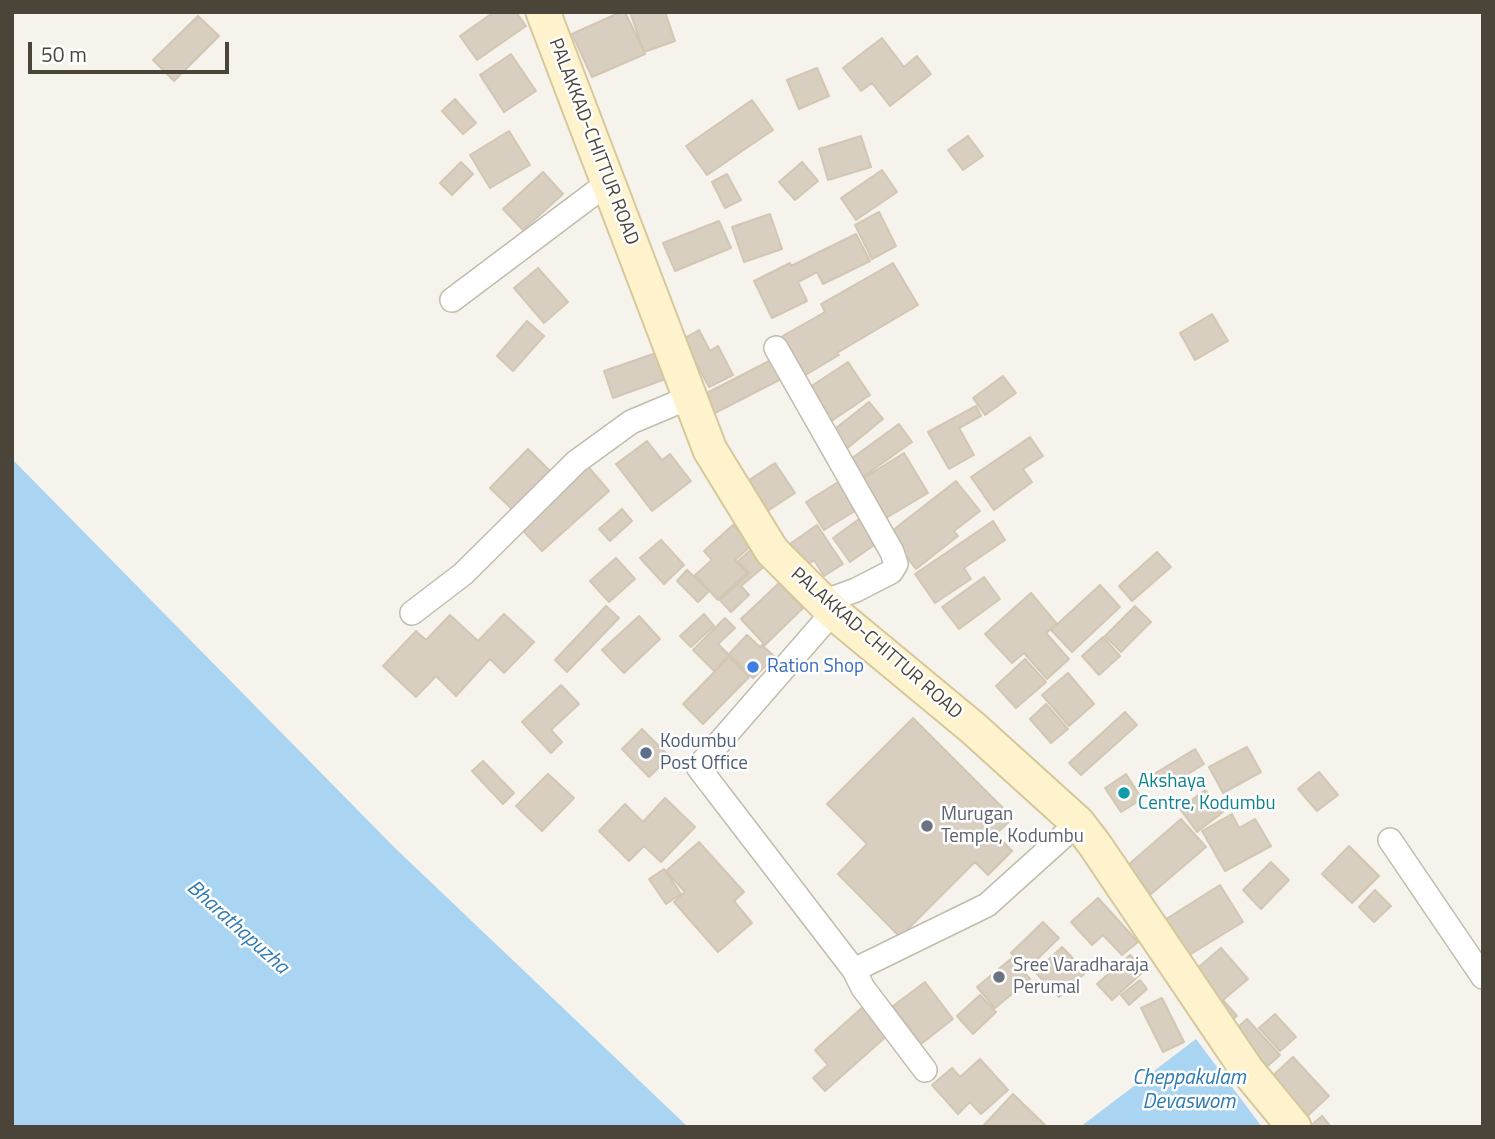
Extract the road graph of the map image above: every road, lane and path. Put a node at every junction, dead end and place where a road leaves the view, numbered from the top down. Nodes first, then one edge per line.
1 (543, 12) edge
2 (609, 182) junction
3 (452, 300) dead end
4 (776, 348) dead end
5 (688, 398) junction
6 (828, 607) junction
7 (412, 614) dead end
8 (1077, 823) junction
9 (1390, 840) dead end
10 (854, 970) junction
11 (1483, 977) edge
12 (925, 1070) dead end
13 (1294, 1127) edge

1 - 2 main road, PALAKKAD-CHITTUR ROAD
2 - 3 street
2 - 5 main road, PALAKKAD-CHITTUR ROAD
4 - 6 street
5 - 6 main road, PALAKKAD-CHITTUR ROAD
5 - 7 street
6 - 8 main road, PALAKKAD-CHITTUR ROAD
6 - 10 street
8 - 10 street
8 - 13 main road, PALAKKAD-CHITTUR ROAD
9 - 11 street
10 - 12 street

